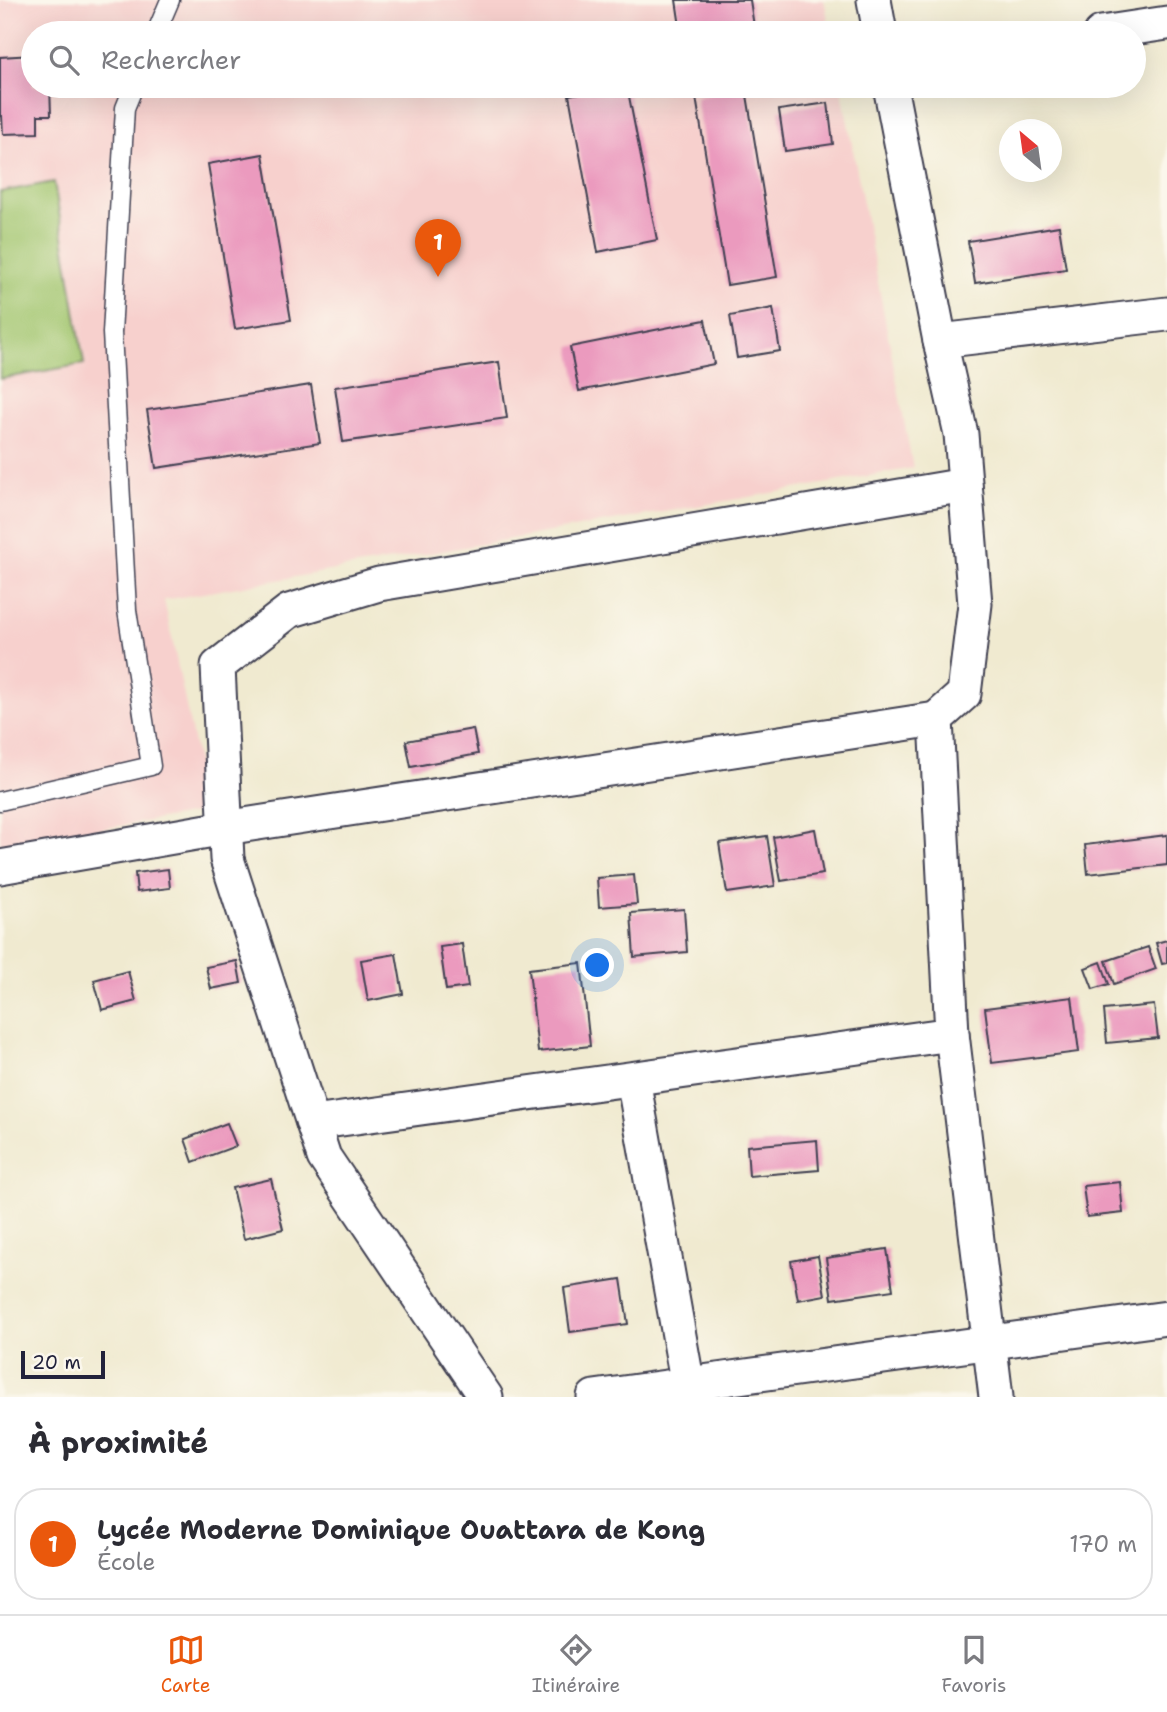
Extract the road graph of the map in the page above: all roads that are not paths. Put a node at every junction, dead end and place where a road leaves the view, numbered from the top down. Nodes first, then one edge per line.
1 (170, 0) edge
2 (874, 0) edge
3 (161, 21) edge
4 (878, 21) edge
5 (1167, 23) edge
6 (1146, 26) edge
7 (129, 98) edge
8 (892, 98) edge
9 (1167, 314) edge
10 (940, 341) junction
11 (965, 485) junction
12 (936, 719) junction
13 (0, 802) edge
14 (225, 828) junction
15 (0, 867) edge
16 (952, 1034) junction
17 (633, 1079) junction
18 (313, 1123) junction
19 (1167, 1318) edge
20 (989, 1342) junction
21 (689, 1391) edge
22 (486, 1397) edge
23 (594, 1397) edge
24 (996, 1397) edge

1 - 3 lane
2 - 4 street
5 - 6 street
7 - 13 lane
8 - 10 street
9 - 10 street
10 - 11 street
11 - 12 street
11 - 14 street
12 - 14 street
12 - 16 street
14 - 15 street
14 - 18 street
16 - 17 street
16 - 20 street
17 - 18 street
17 - 21 street
18 - 22 street
19 - 20 street
20 - 21 street
20 - 24 street
21 - 23 street

